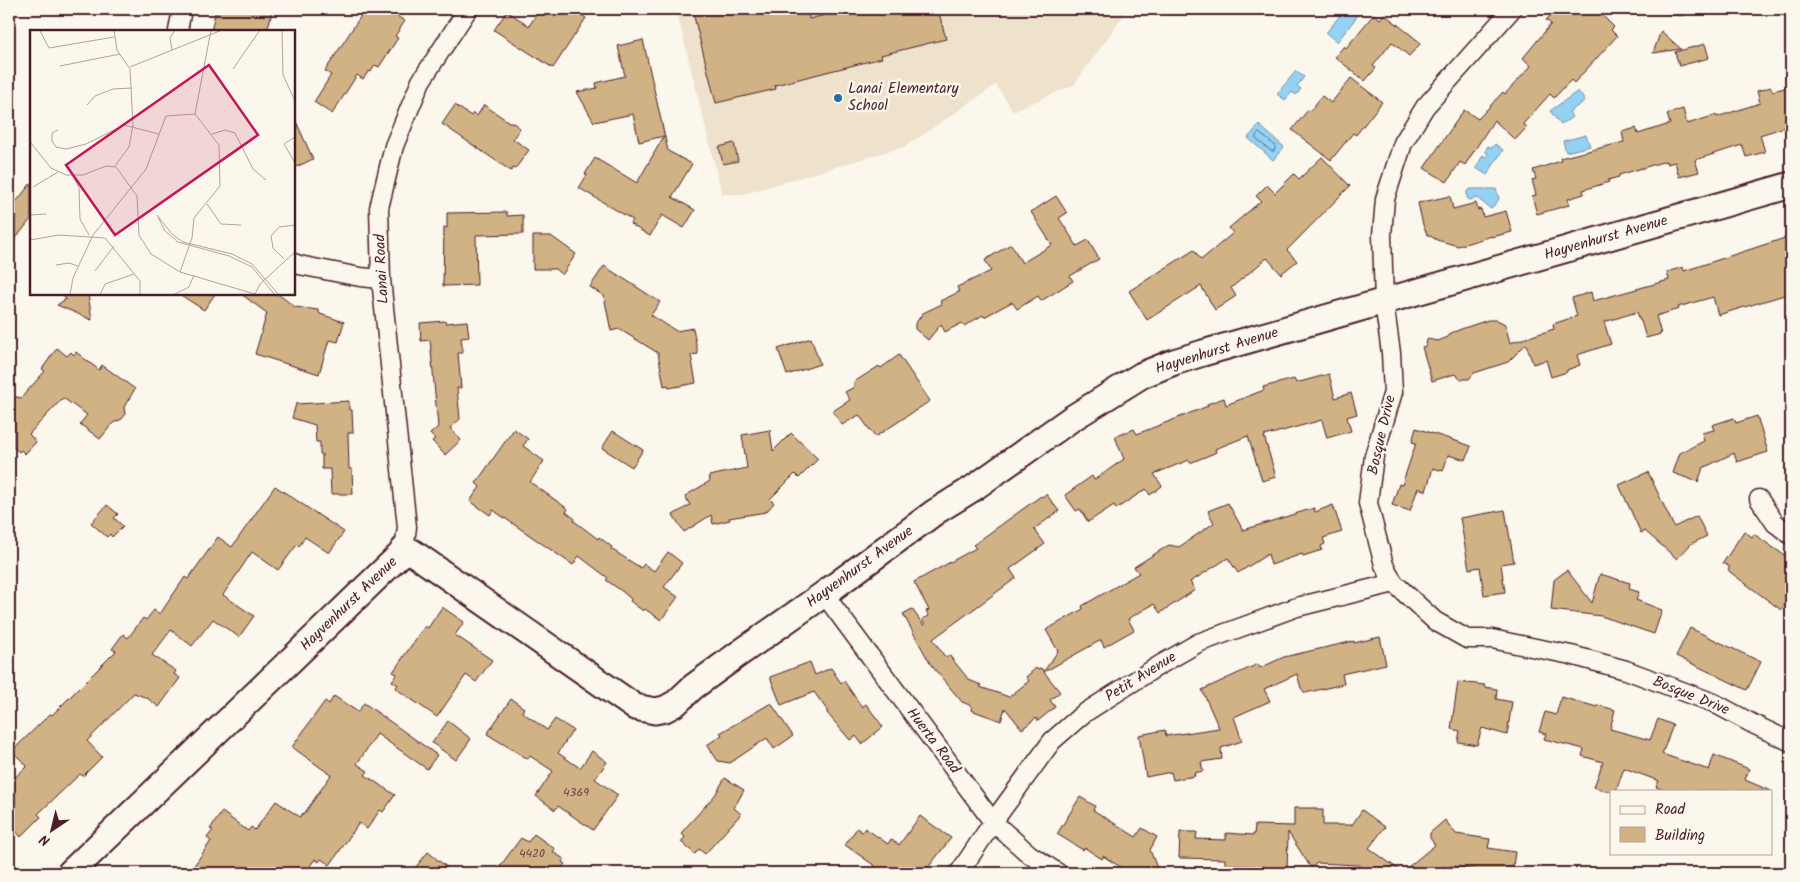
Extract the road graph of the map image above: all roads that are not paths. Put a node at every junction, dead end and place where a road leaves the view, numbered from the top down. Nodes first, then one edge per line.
1 (182, 9) edge
2 (468, 9) edge
3 (1512, 9) edge
4 (178, 30) edge
5 (1791, 185) edge
6 (295, 264) edge
7 (381, 279) junction
8 (1384, 302) junction
9 (1759, 499) dead end
10 (1791, 535) edge
11 (404, 549) junction
12 (1394, 583) junction
13 (824, 594) junction
14 (1791, 742) edge
15 (993, 822) junction
16 (70, 873) edge
17 (960, 873) edge
18 (1058, 873) edge

1 - 4 street
2 - 7 street, Lanai Road
3 - 8 street, Bosque Drive
5 - 8 main road, Hayvenhurst Avenue
6 - 7 street
7 - 11 street, Lanai Road
8 - 12 street, Bosque Drive
8 - 13 main road, Hayvenhurst Avenue
9 - 10 street
11 - 13 main road, Hayvenhurst Avenue
11 - 16 main road, Hayvenhurst Avenue
12 - 14 street, Bosque Drive
12 - 15 street, Petit Avenue
13 - 15 street, Huerta Road
15 - 17 street, Petit Avenue
15 - 18 street, Huerta Road

